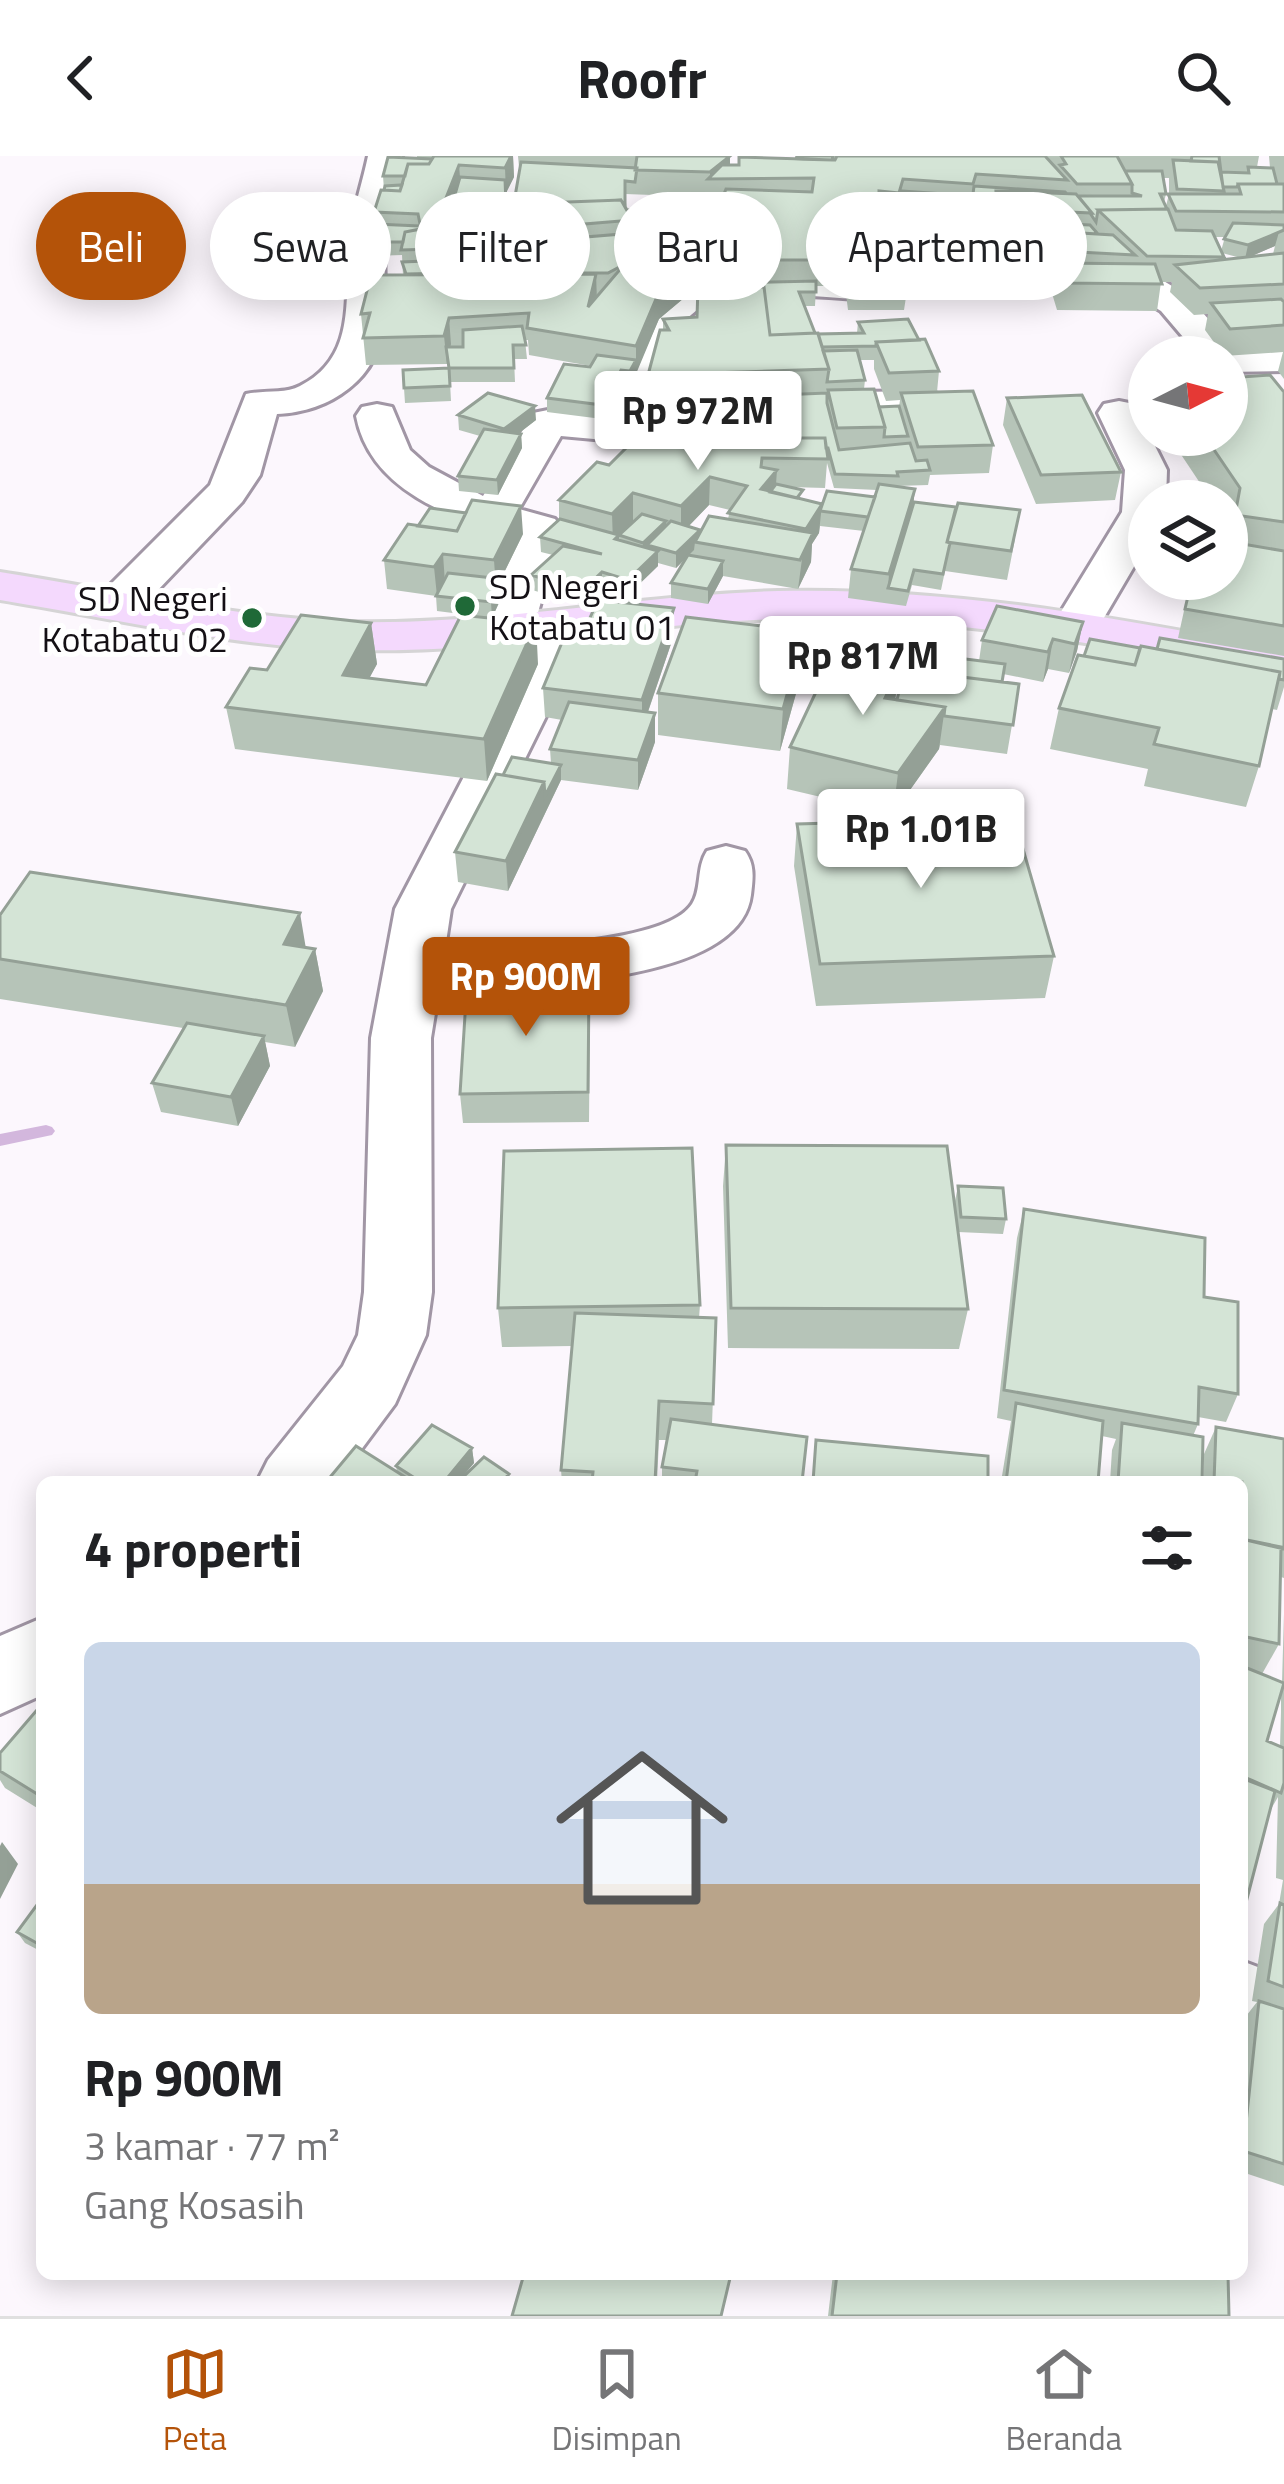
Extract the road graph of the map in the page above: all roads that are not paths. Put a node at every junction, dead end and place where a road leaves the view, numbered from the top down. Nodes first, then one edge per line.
1 (1034, 156) edge
2 (396, 161) edge
3 (806, 289) edge
4 (1239, 319) edge
5 (1193, 323) junction
6 (1204, 336) edge
7 (1284, 359) edge
8 (1248, 366) edge
9 (924, 403) edge
10 (758, 406) edge
11 (686, 407) edge
12 (638, 408) junction
13 (1119, 413) dead end
14 (377, 416) dead end
15 (492, 517) junction
16 (0, 586) edge
17 (118, 604) junction
18 (1078, 623) junction
19 (567, 625) junction
20 (509, 631) junction
21 (1284, 665) edge
22 (726, 863) dead end
23 (410, 970) junction
24 (299, 1476) edge
25 (36, 1657) edge
26 (0, 1677) edge
27 (1248, 2008) edge
28 (1284, 2022) edge

1 - 5 street
2 - 17 street
3 - 12 street
4 - 5 street
5 - 6 street
7 - 8 street
9 - 10 street
11 - 12 street
12 - 15 street
13 - 18 street
14 - 15 street
15 - 20 street
16 - 17 main road
17 - 20 main road
18 - 19 main road
18 - 21 main road
19 - 20 main road
19 - 23 street
22 - 23 street
23 - 24 street
25 - 26 street
27 - 28 street

